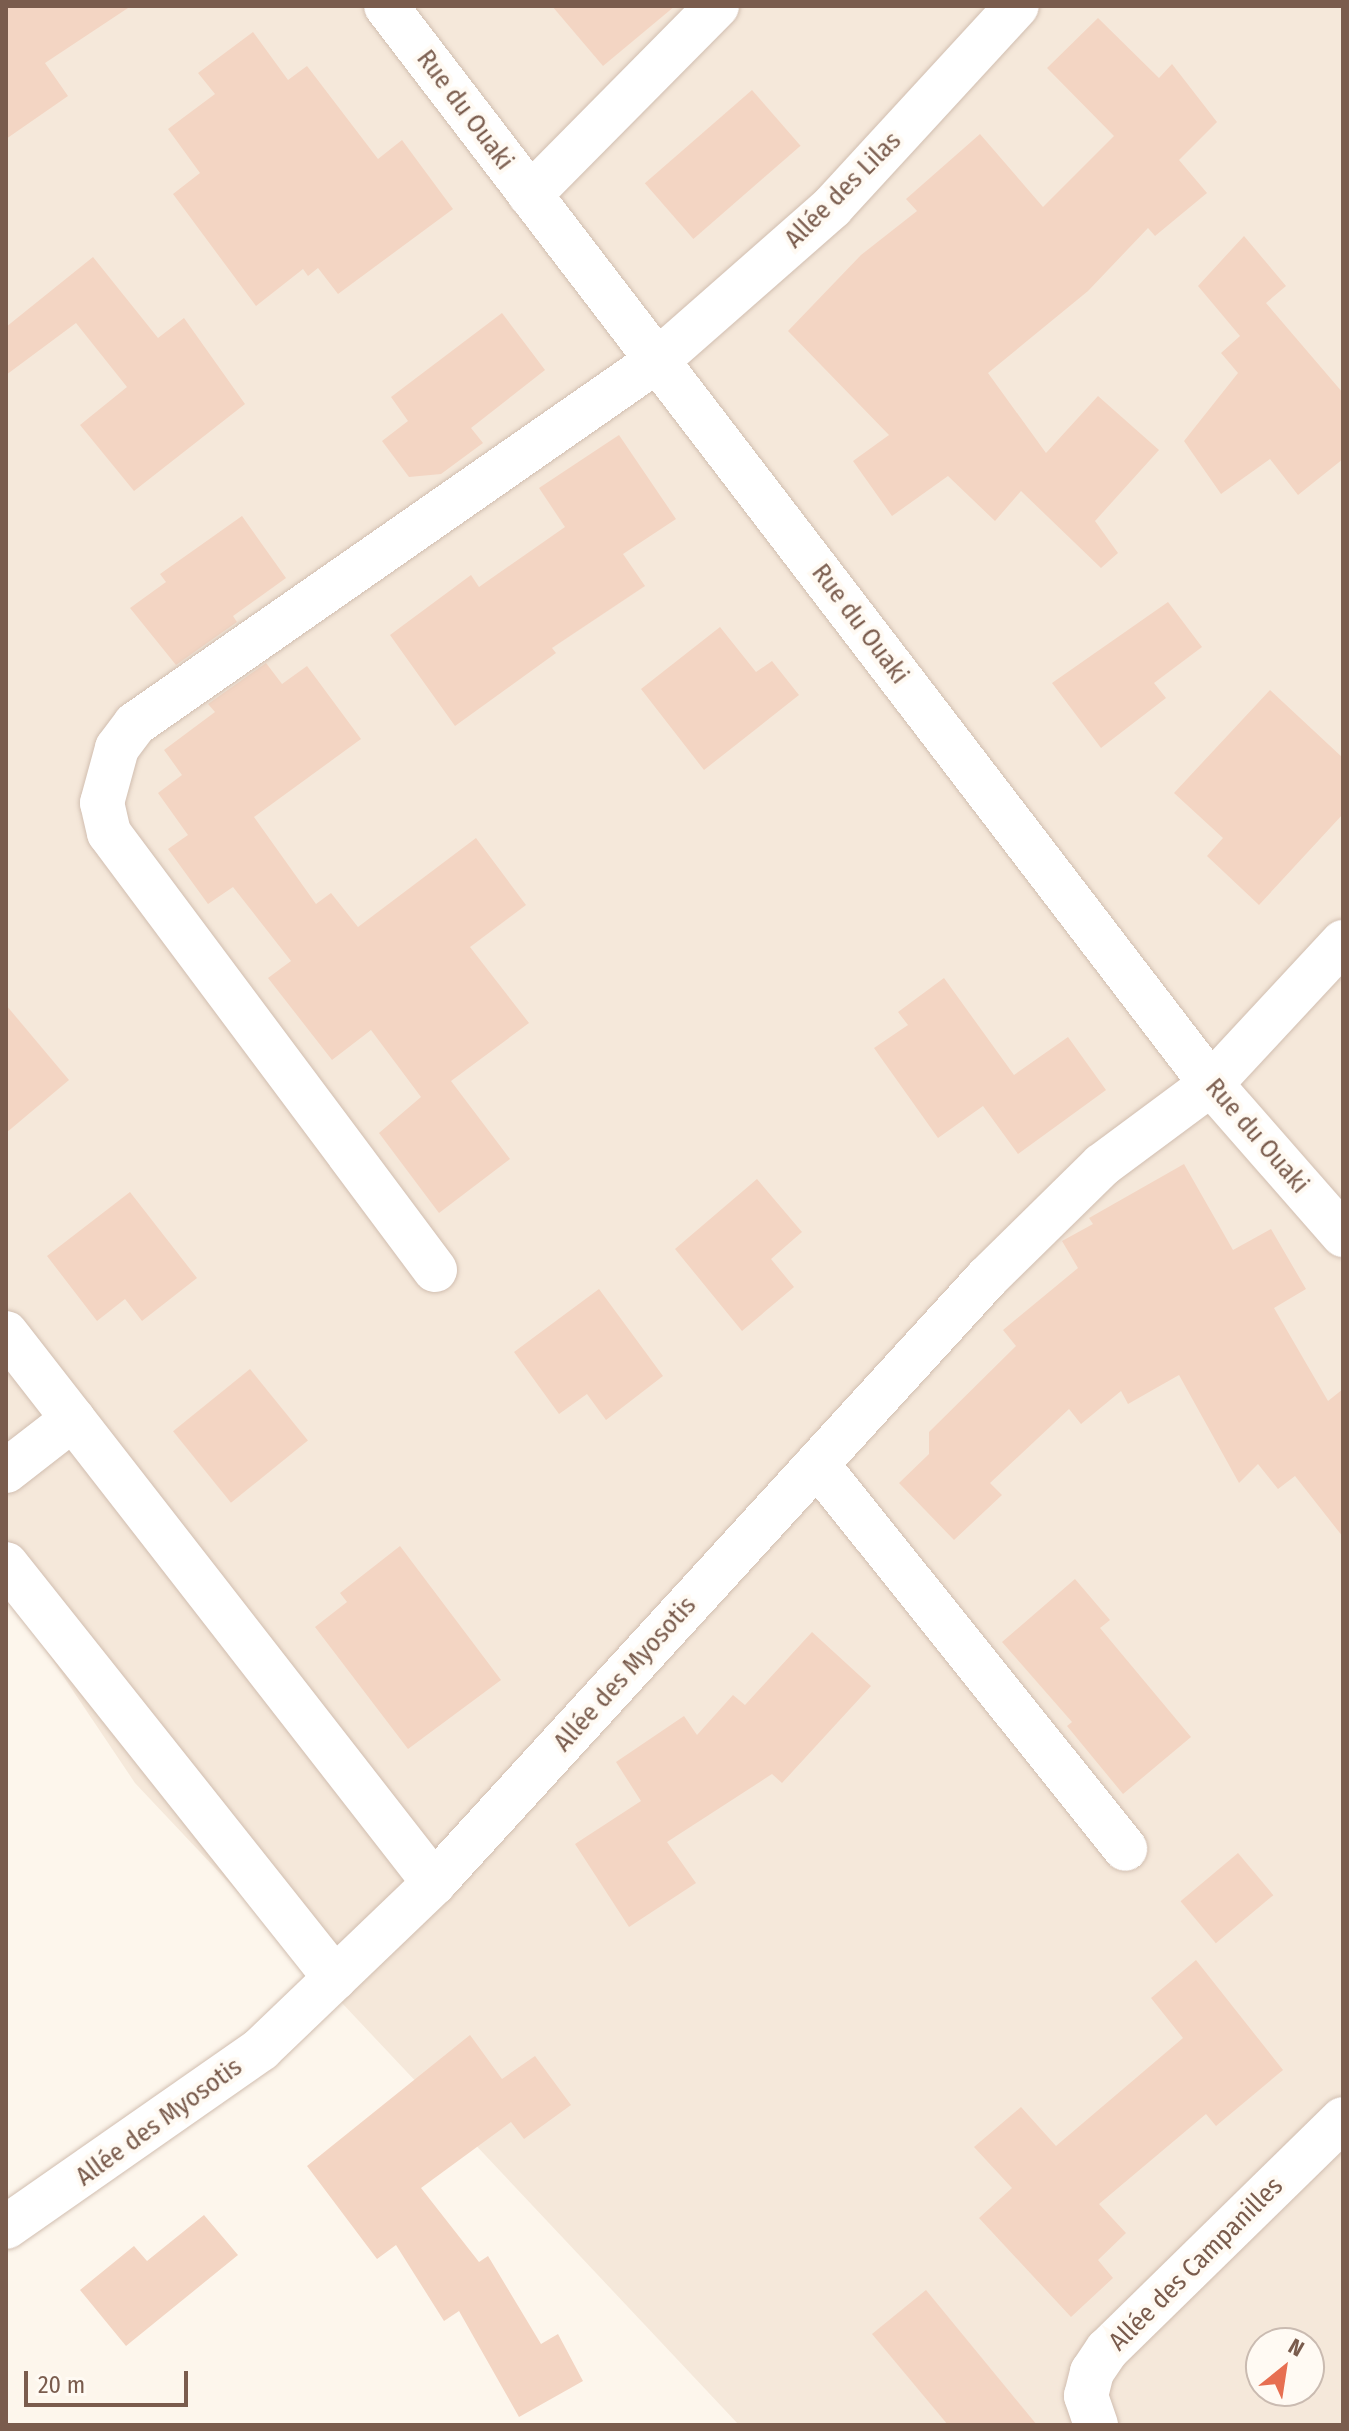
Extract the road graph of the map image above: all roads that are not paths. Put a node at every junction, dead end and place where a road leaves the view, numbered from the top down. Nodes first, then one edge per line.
1 (386, 6) edge
2 (717, 6) edge
3 (1017, 6) edge
4 (530, 195) junction
5 (658, 360) junction
6 (1343, 942) edge
7 (1211, 1084) junction
8 (1343, 1235) edge
9 (435, 1270) dead end
10 (6, 1333) edge
11 (73, 1419) junction
12 (817, 1464) junction
13 (6, 1471) edge
14 (6, 1564) edge
15 (1125, 1849) dead end
16 (434, 1883) junction
17 (335, 1978) junction
18 (1343, 2119) edge
19 (6, 2227) edge
20 (1096, 2425) edge

1 - 4 street, Rue du Ouaki
2 - 4 street
3 - 5 street, Allée des Lilas
4 - 5 street, Rue du Ouaki
5 - 7 street, Rue du Ouaki
5 - 9 street, Allée des Lilas
6 - 7 street, Allée des Myosotis
7 - 8 street, Rue du Ouaki
7 - 12 street, Allée des Myosotis
10 - 11 street
11 - 13 street
11 - 16 street
12 - 15 street
12 - 16 street, Allée des Myosotis
14 - 17 street
16 - 17 street, Allée des Myosotis
17 - 19 street, Allée des Myosotis
18 - 20 street, Allée des Campanilles

